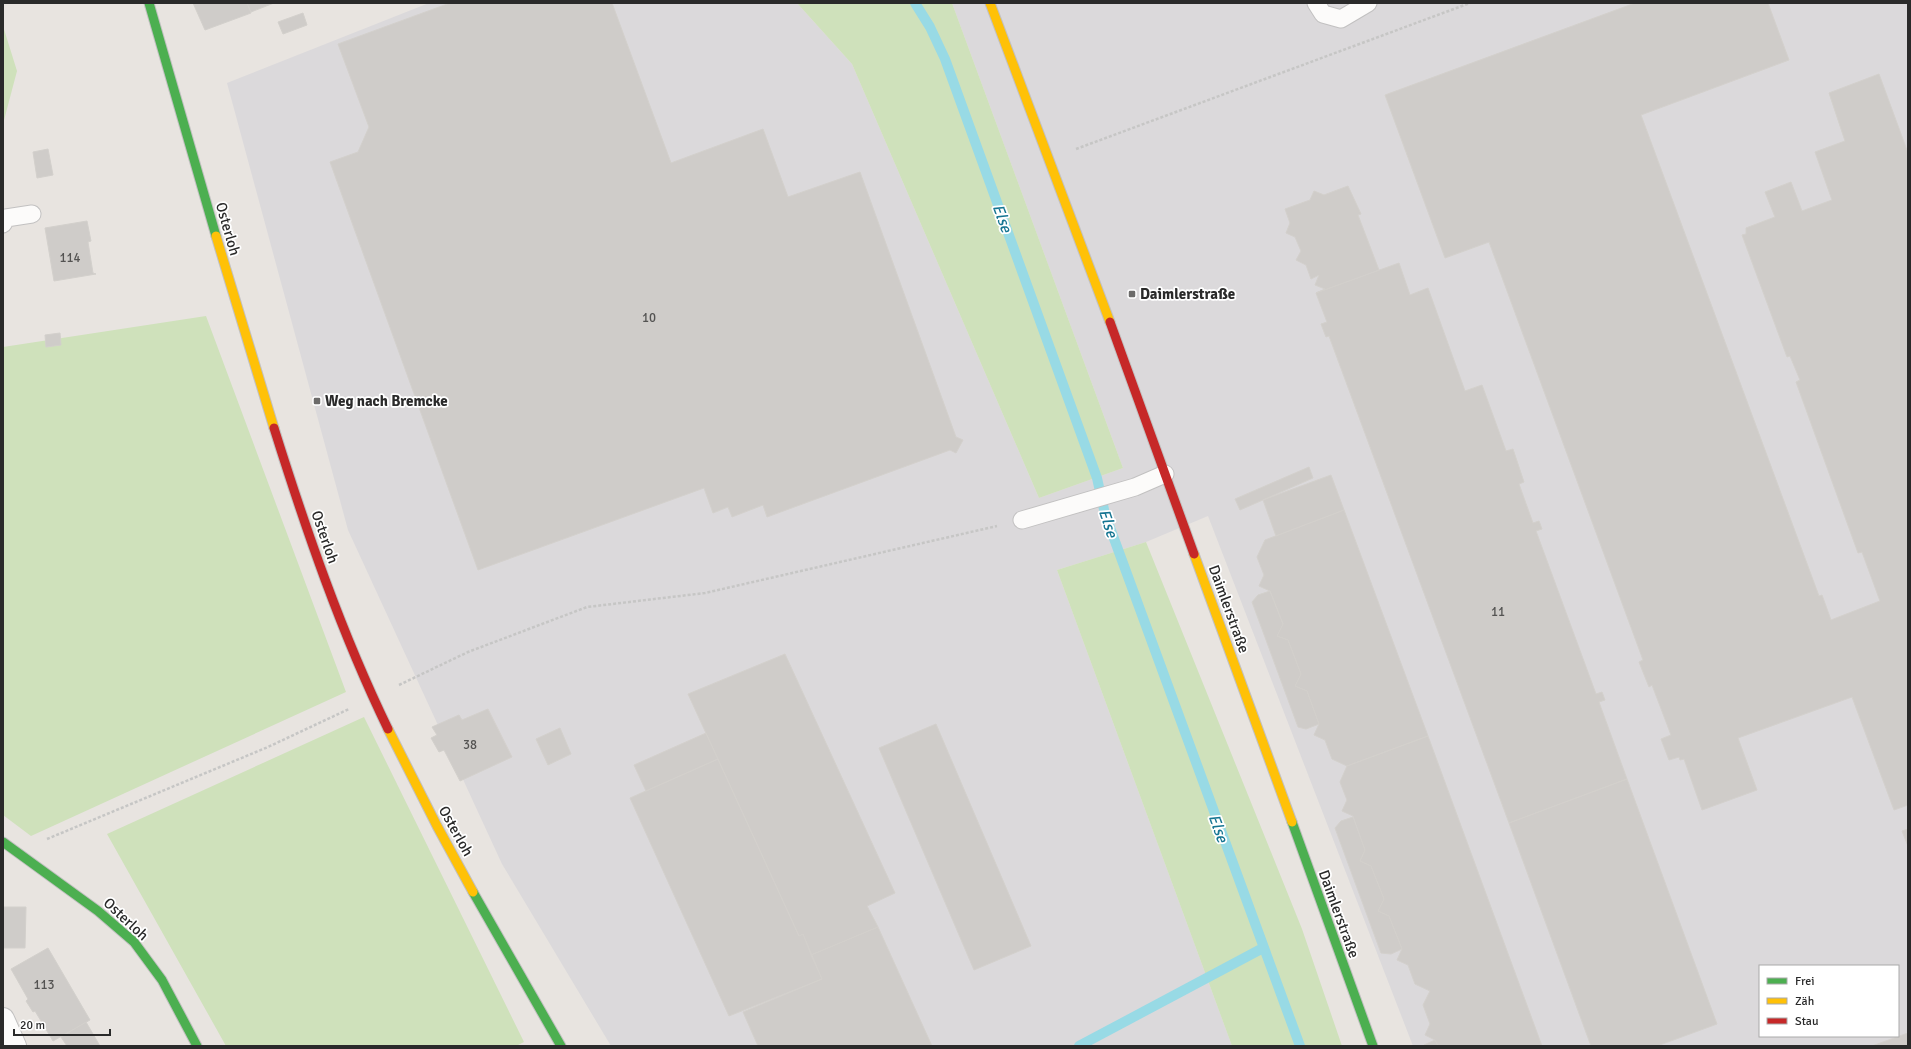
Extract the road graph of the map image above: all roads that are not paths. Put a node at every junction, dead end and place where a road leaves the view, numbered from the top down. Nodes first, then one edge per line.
1 (149, 3) edge
2 (990, 3) edge
3 (1316, 3) edge
4 (1368, 3) edge
5 (32, 214) dead end
6 (3, 224) edge
7 (1165, 474) junction
8 (1022, 520) road end
9 (3, 842) edge
10 (3, 1019) edge
11 (15, 1046) edge
12 (198, 1046) edge
13 (561, 1046) edge
14 (1373, 1046) edge

1 - 13 street, Osterloh
2 - 7 street, Daimlerstraße
3 - 4 lane
5 - 6 lane
7 - 8 lane
7 - 14 street, Daimlerstraße
9 - 12 street, Osterloh
10 - 11 street

